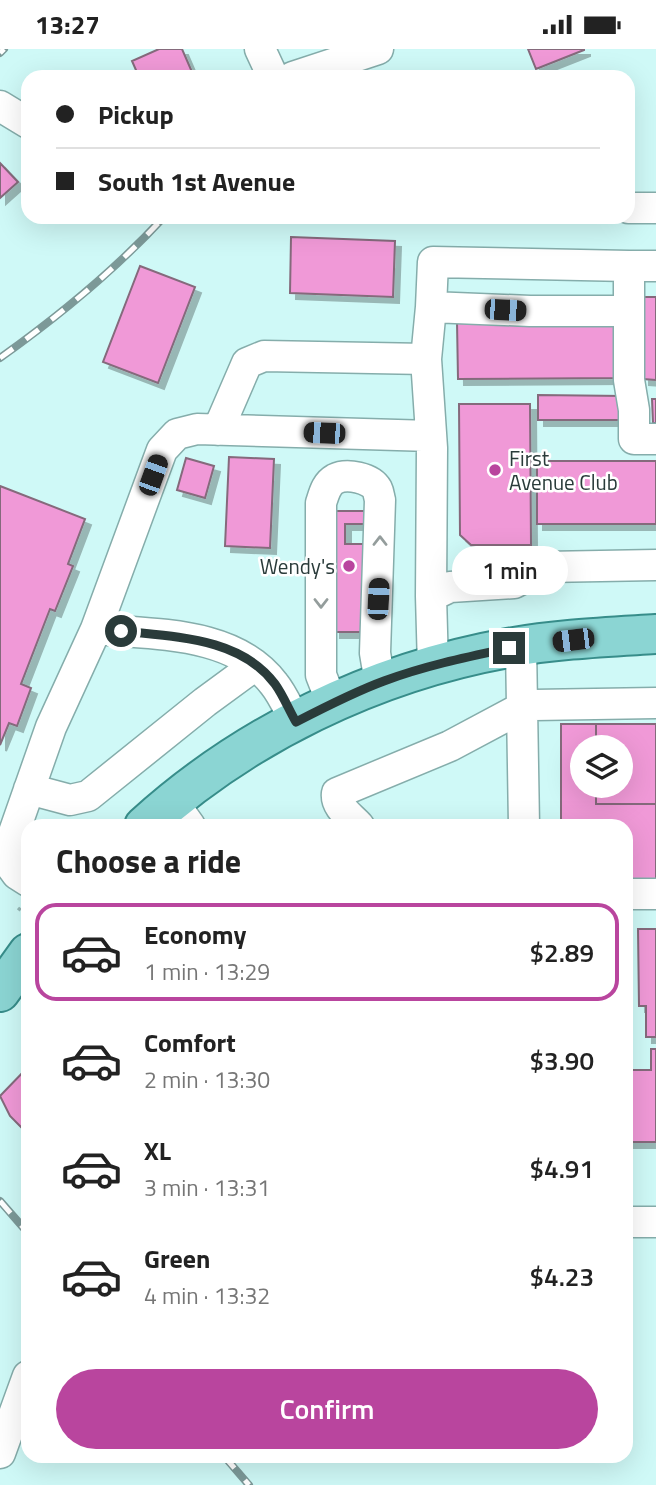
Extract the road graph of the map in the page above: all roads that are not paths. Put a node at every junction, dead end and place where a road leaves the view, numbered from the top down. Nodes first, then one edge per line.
1 (260, 49) edge
2 (378, 49) edge
3 (352, 69) edge
4 (269, 70) edge
5 (0, 106) edge
6 (21, 119) edge
7 (635, 208) edge
8 (656, 208) edge
9 (643, 266) edge
10 (430, 307) junction
11 (629, 311) junction
12 (426, 359) junction
13 (218, 430) junction
14 (431, 436) junction
15 (656, 439) edge
16 (656, 565) edge
17 (431, 596) junction
18 (96, 629) junction
19 (656, 634) edge
20 (521, 646) junction
21 (254, 666) junction
22 (433, 667) junction
23 (380, 683) junction
24 (332, 703) junction
25 (656, 703) edge
26 (523, 707) junction
27 (296, 722) junction
28 (29, 789) junction
29 (181, 814) edge
30 (352, 819) edge
31 (524, 819) edge
32 (21, 887) edge
33 (633, 894) edge
34 (656, 894) edge
35 (21, 963) edge
36 (0, 992) edge
37 (633, 1222) edge
38 (656, 1222) edge
39 (21, 1394) edge
40 (0, 1453) edge

1 - 4 street
2 - 3 street
5 - 6 street
7 - 8 street
9 - 10 street
9 - 11 street
10 - 11 street
10 - 12 street
11 - 15 street
12 - 13 street
12 - 14 street
13 - 14 street
13 - 18 street
14 - 17 street
16 - 17 street
17 - 22 street
18 - 21 street
18 - 28 street
19 - 20 main road
20 - 22 main road
20 - 26 street
21 - 27 street
21 - 28 street
22 - 23 main road
23 - 24 main road
23 -> 24 street
24 - 27 main road
25 - 26 street
26 - 30 street
26 - 31 street
27 - 29 main road
28 - 32 street
33 - 34 street
35 - 36 main road
37 - 38 street
39 - 40 street

